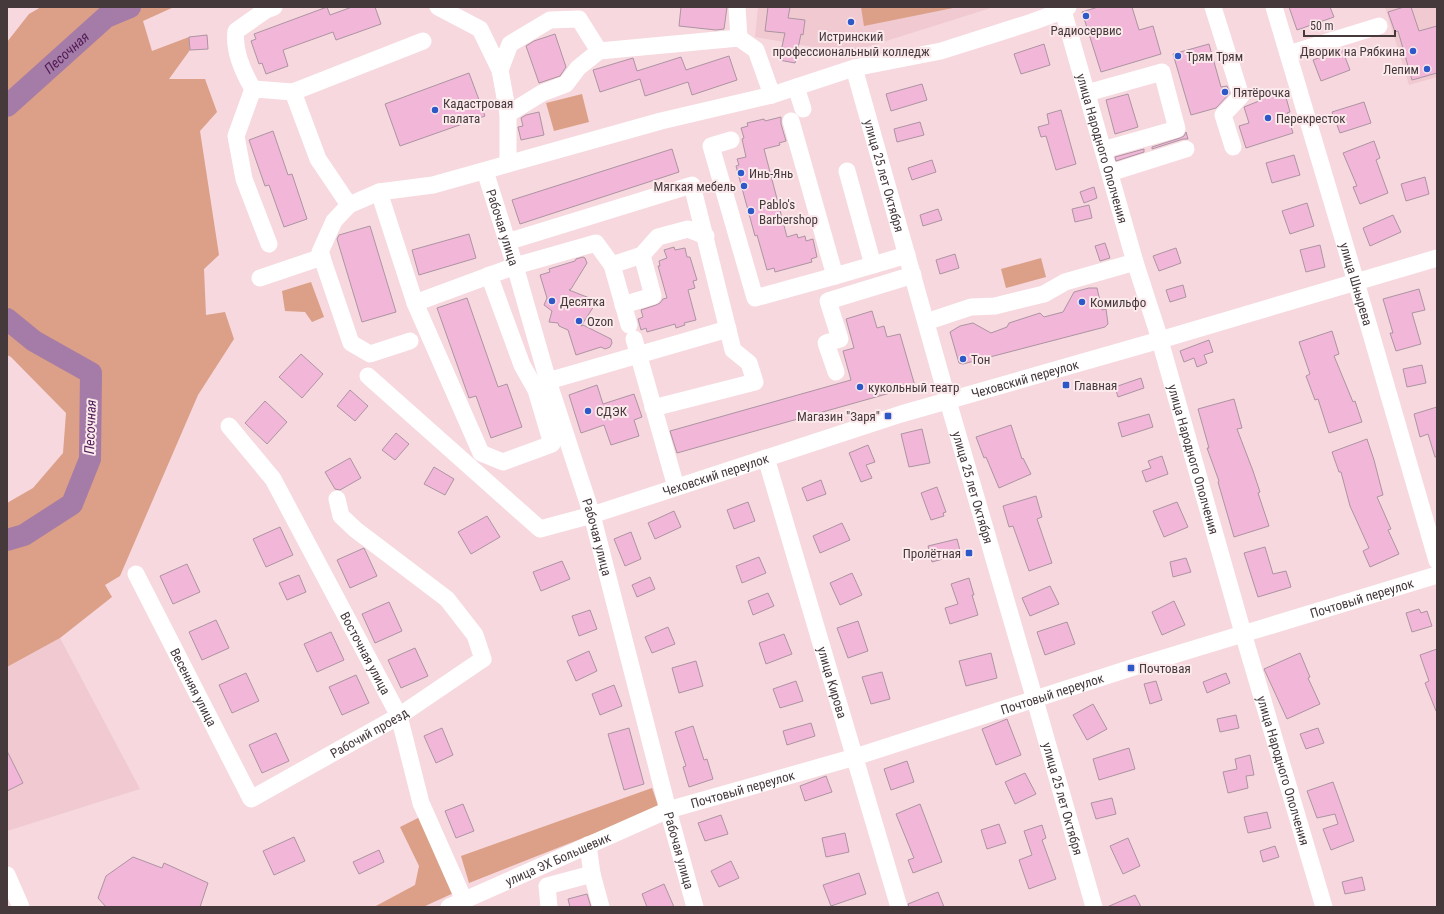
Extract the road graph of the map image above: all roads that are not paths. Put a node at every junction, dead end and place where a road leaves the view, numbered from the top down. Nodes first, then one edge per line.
1 (438, 7) edge
2 (737, 7) edge
3 (1213, 7) edge
4 (1274, 7) edge
5 (269, 8) edge
6 (1064, 8) edge
7 (1379, 26) dead end
8 (739, 38) junction
9 (423, 41) dead end
10 (599, 51) junction
11 (1288, 54) junction
12 (854, 68) junction
13 (500, 70) junction
14 (796, 87) junction
15 (253, 89) junction
16 (293, 92) junction
17 (1087, 94) junction
18 (772, 95) junction
19 (508, 114) junction
20 (731, 140) dead end
21 (1233, 147) dead end
22 (1186, 149) dead end
23 (1103, 150) junction
24 (508, 164) junction
25 (485, 171) junction
26 (847, 171) dead end
27 (1110, 173) junction
28 (379, 192) junction
29 (349, 205) junction
30 (565, 225) junction
31 (706, 236) junction
32 (507, 242) junction
33 (268, 244) dead end
34 (573, 249) junction
35 (642, 255) junction
36 (907, 255) junction
37 (322, 257) junction
38 (1437, 258) edge
39 (1135, 262) junction
40 (612, 265) junction
41 (873, 265) junction
42 (515, 266) junction
43 (489, 275) junction
44 (913, 275) junction
45 (835, 276) junction
46 (260, 278) dead end
47 (1356, 282) junction
48 (415, 303) junction
49 (623, 305) junction
50 (926, 322) junction
51 (728, 329) junction
52 (634, 340) junction
53 (1160, 340) junction
54 (410, 341) dead end
55 (836, 372) dead end
56 (368, 376) dead end
57 (548, 381) junction
58 (948, 400) junction
59 (653, 408) junction
60 (229, 426) dead end
61 (766, 458) junction
62 (676, 487) junction
63 (337, 499) dead end
64 (592, 515) junction
65 (1437, 561) edge
66 (136, 574) dead end
67 (1437, 575) edge
68 (1243, 633) junction
69 (1035, 700) junction
70 (399, 716) junction
71 (855, 757) junction
72 (251, 799) joint
73 (668, 810) junction
74 (588, 845) junction
75 (592, 874) junction
76 (7, 875) edge
77 (464, 903) edge
78 (21, 907) edge
79 (549, 907) edge
80 (601, 907) edge
81 (695, 907) edge
82 (899, 907) edge
83 (1094, 907) edge
84 (1324, 907) edge

1 - 13 street
2 - 8 street
3 - 21 street
4 - 11 street, улица Шнырева
5 - 15 street
6 - 12 street
6 - 17 street, улица Народного Ополчения
7 - 11 street
8 - 10 street
8 - 18 street
9 - 16 street
10 - 13 street
10 - 19 street
11 - 47 street, улица Шнырева
12 - 14 street
12 - 36 street, улица 25 лет Октября
13 - 19 street
14 - 18 street
14 - 45 street
15 - 16 street
15 - 33 street
16 - 29 street
17 - 23 street, улица Народного Ополчения
17 - 23 street
18 - 24 street
19 - 24 street
20 - 45 street
22 - 27 street
23 - 27 street, улица Народного Ополчения
24 - 25 street
25 - 28 street
25 - 32 street, Рабочая улица
26 - 41 street
27 - 39 street, улица Народного Ополчения
28 - 29 street
28 - 48 street
29 - 37 street
30 - 31 street
30 - 32 street
30 - 34 street
31 - 35 street
31 - 51 street
32 - 42 street, Рабочая улица
34 - 40 street
34 - 42 street
35 - 40 street
35 - 49 street
36 - 41 street
36 - 44 street, улица 25 лет Октября
37 - 46 street
37 - 54 street
38 - 47 street, Чеховский переулок
39 - 50 street
39 - 53 street, улица Народного Ополчения
40 - 49 street
41 - 45 street
42 - 43 street
42 - 57 street, Рабочая улица
43 - 48 street
43 - 48 street
44 - 50 street, улица 25 лет Октября
44 - 55 street
47 - 53 street, Чеховский переулок
47 - 65 street, улица Шнырева
49 - 52 street
50 - 58 street, улица 25 лет Октября
51 - 52 street
51 - 59 street
52 - 57 street
52 - 59 street
53 - 58 street, Чеховский переулок
53 - 68 street, улица Народного Ополчения
56 - 64 street, Чеховский переулок
57 - 64 street, Рабочая улица
58 - 61 street, Чеховский переулок
58 - 69 street, улица 25 лет Октября
59 - 62 street
60 - 70 street, Восточная улица
61 - 62 street, Чеховский переулок
61 - 71 street, улица Кирова
62 - 64 street, Чеховский переулок
63 - 70 street, Рабочий проезд
64 - 73 street, Рабочая улица
66 - 72 street, Весенняя улица
67 - 68 street, Почтовый переулок
68 - 69 street, Почтовый переулок
68 - 84 street, улица Народного Ополчения
69 - 71 street, Почтовый переулок
69 - 83 street, улица 25 лет Октября
70 - 72 street, Рабочий проезд
70 - 77 street, Восточная улица
71 - 73 street, Почтовый переулок
71 - 82 street, улица Кирова
73 - 74 street, улица ЭХ Большевик
73 - 81 street, Рабочая улица
74 - 75 street
74 - 77 street, улица ЭХ Большевик
75 - 79 street
75 - 80 street
76 - 78 street

